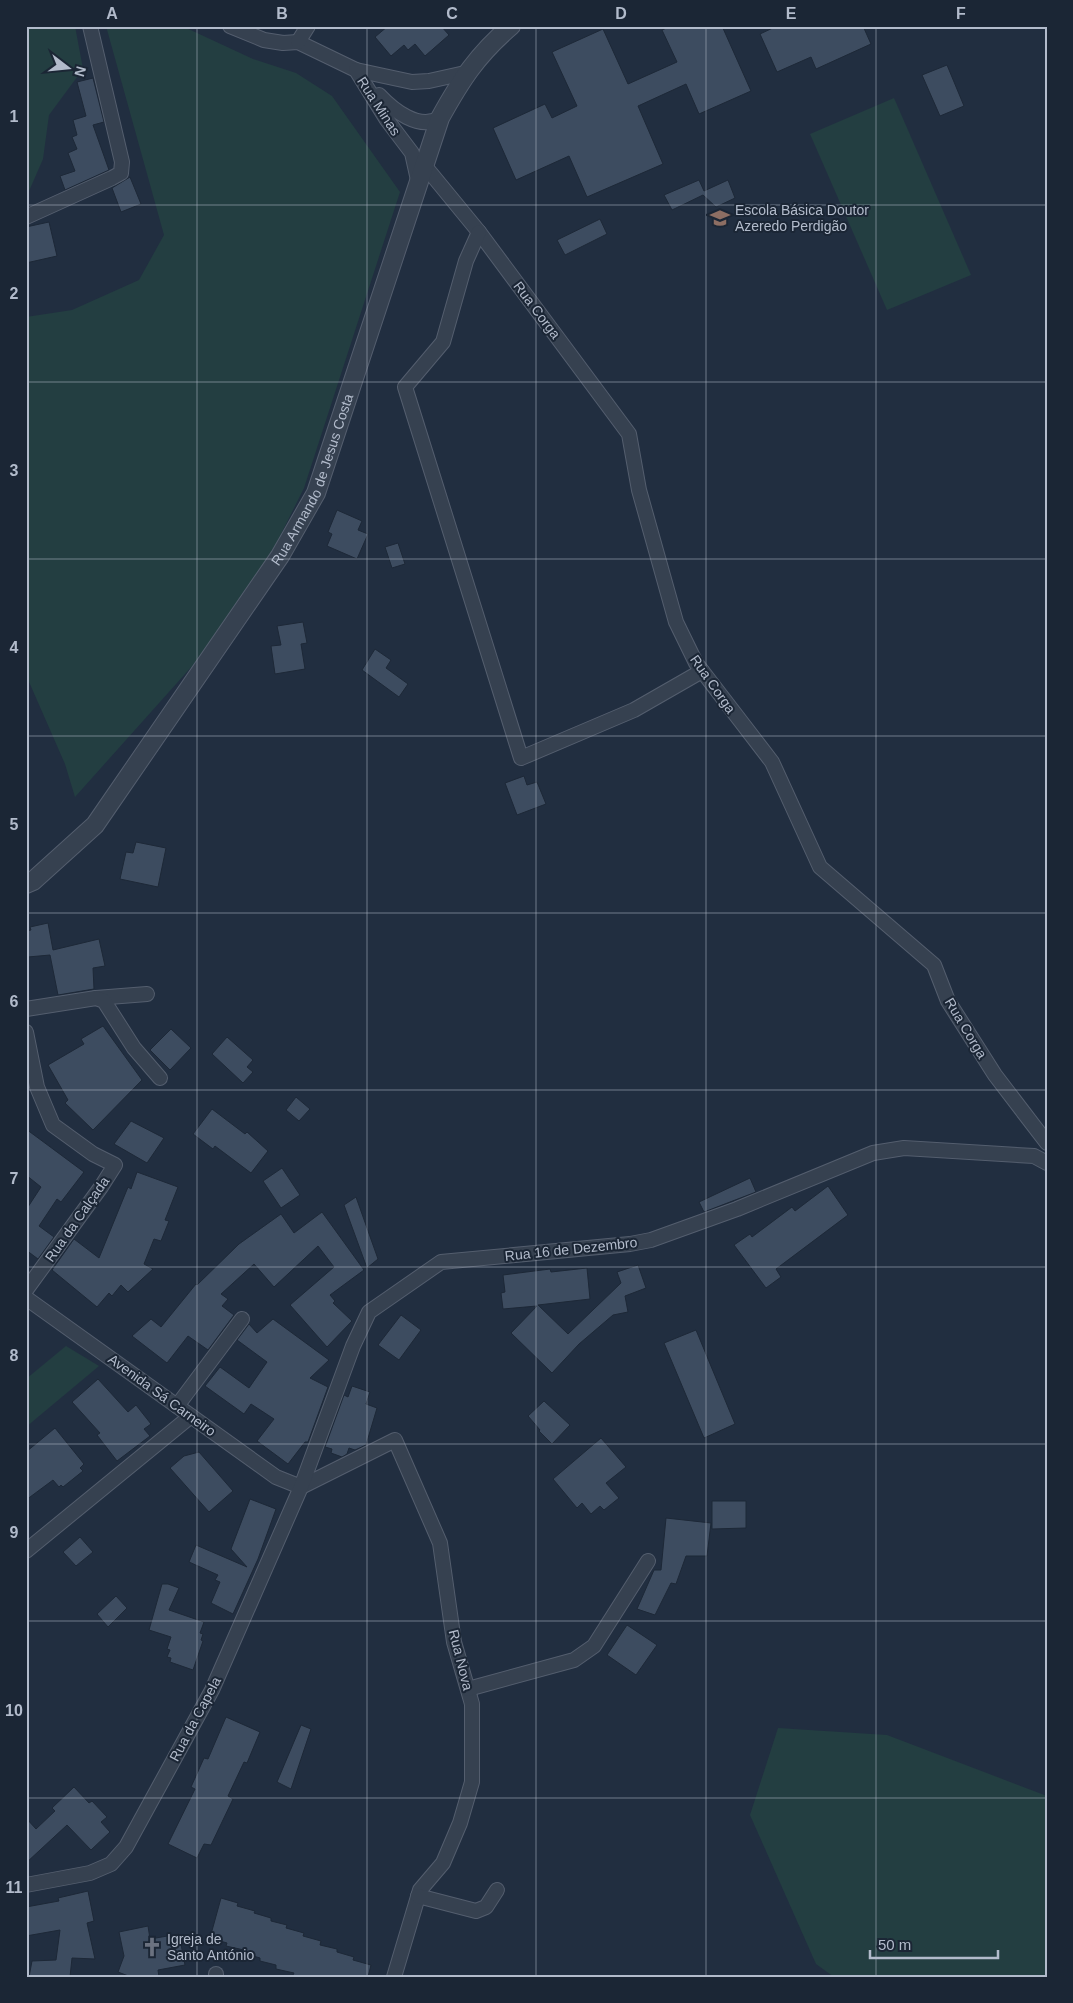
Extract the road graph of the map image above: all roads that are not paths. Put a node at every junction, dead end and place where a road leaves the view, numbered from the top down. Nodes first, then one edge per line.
1 (90, 26) edge
2 (230, 26) edge
3 (308, 26) edge
4 (511, 26) edge
5 (298, 42) junction
6 (356, 70) junction
7 (465, 74) junction
8 (440, 118) junction
9 (424, 165) junction
10 (419, 183) junction
11 (26, 217) edge
12 (479, 232) junction
13 (702, 671) junction
14 (26, 884) edge
15 (147, 994) dead end
16 (96, 998) junction
17 (26, 1009) edge
18 (26, 1032) edge
19 (160, 1078) dead end
20 (1047, 1143) edge
21 (1047, 1163) edge
22 (26, 1290) edge
23 (26, 1298) edge
24 (242, 1319) dead end
25 (177, 1406) junction
26 (191, 1416) junction
27 (301, 1487) junction
28 (26, 1551) edge
29 (648, 1561) dead end
30 (468, 1689) junction
31 (26, 1885) edge
32 (496, 1890) dead end
33 (418, 1896) junction
34 (394, 1977) edge

1 - 11 street
2 - 5 street, Rua Minas
3 - 5 street
4 - 7 street, Rua Armando de Jesus Costa
5 - 6 street, Rua Minas
6 - 7 street
6 - 8 street
6 - 10 street, Rua Minas
7 - 8 street, Rua Armando de Jesus Costa
8 - 9 street, Rua Armando de Jesus Costa
9 - 10 street, Rua Armando de Jesus Costa
9 - 12 street, Rua Corga
10 - 14 street, Rua Armando de Jesus Costa
12 - 13 street, Rua Corga
12 - 13 street
13 - 20 street, Rua Corga
15 - 16 street
16 - 17 street
16 - 19 street
18 - 22 street, Rua da Calçada
21 - 27 street, Rua 16 de Dezembro
23 - 25 street, Avenida Sá Carneiro
24 - 25 street
25 - 26 street, Avenida Sá Carneiro
26 - 27 street, Avenida Sá Carneiro
26 - 28 street
27 - 30 street, Rua Nova
27 - 31 street, Rua da Capela
29 - 30 street
30 - 33 street, Rua Nova
32 - 33 street
33 - 34 street, Rua Nova

